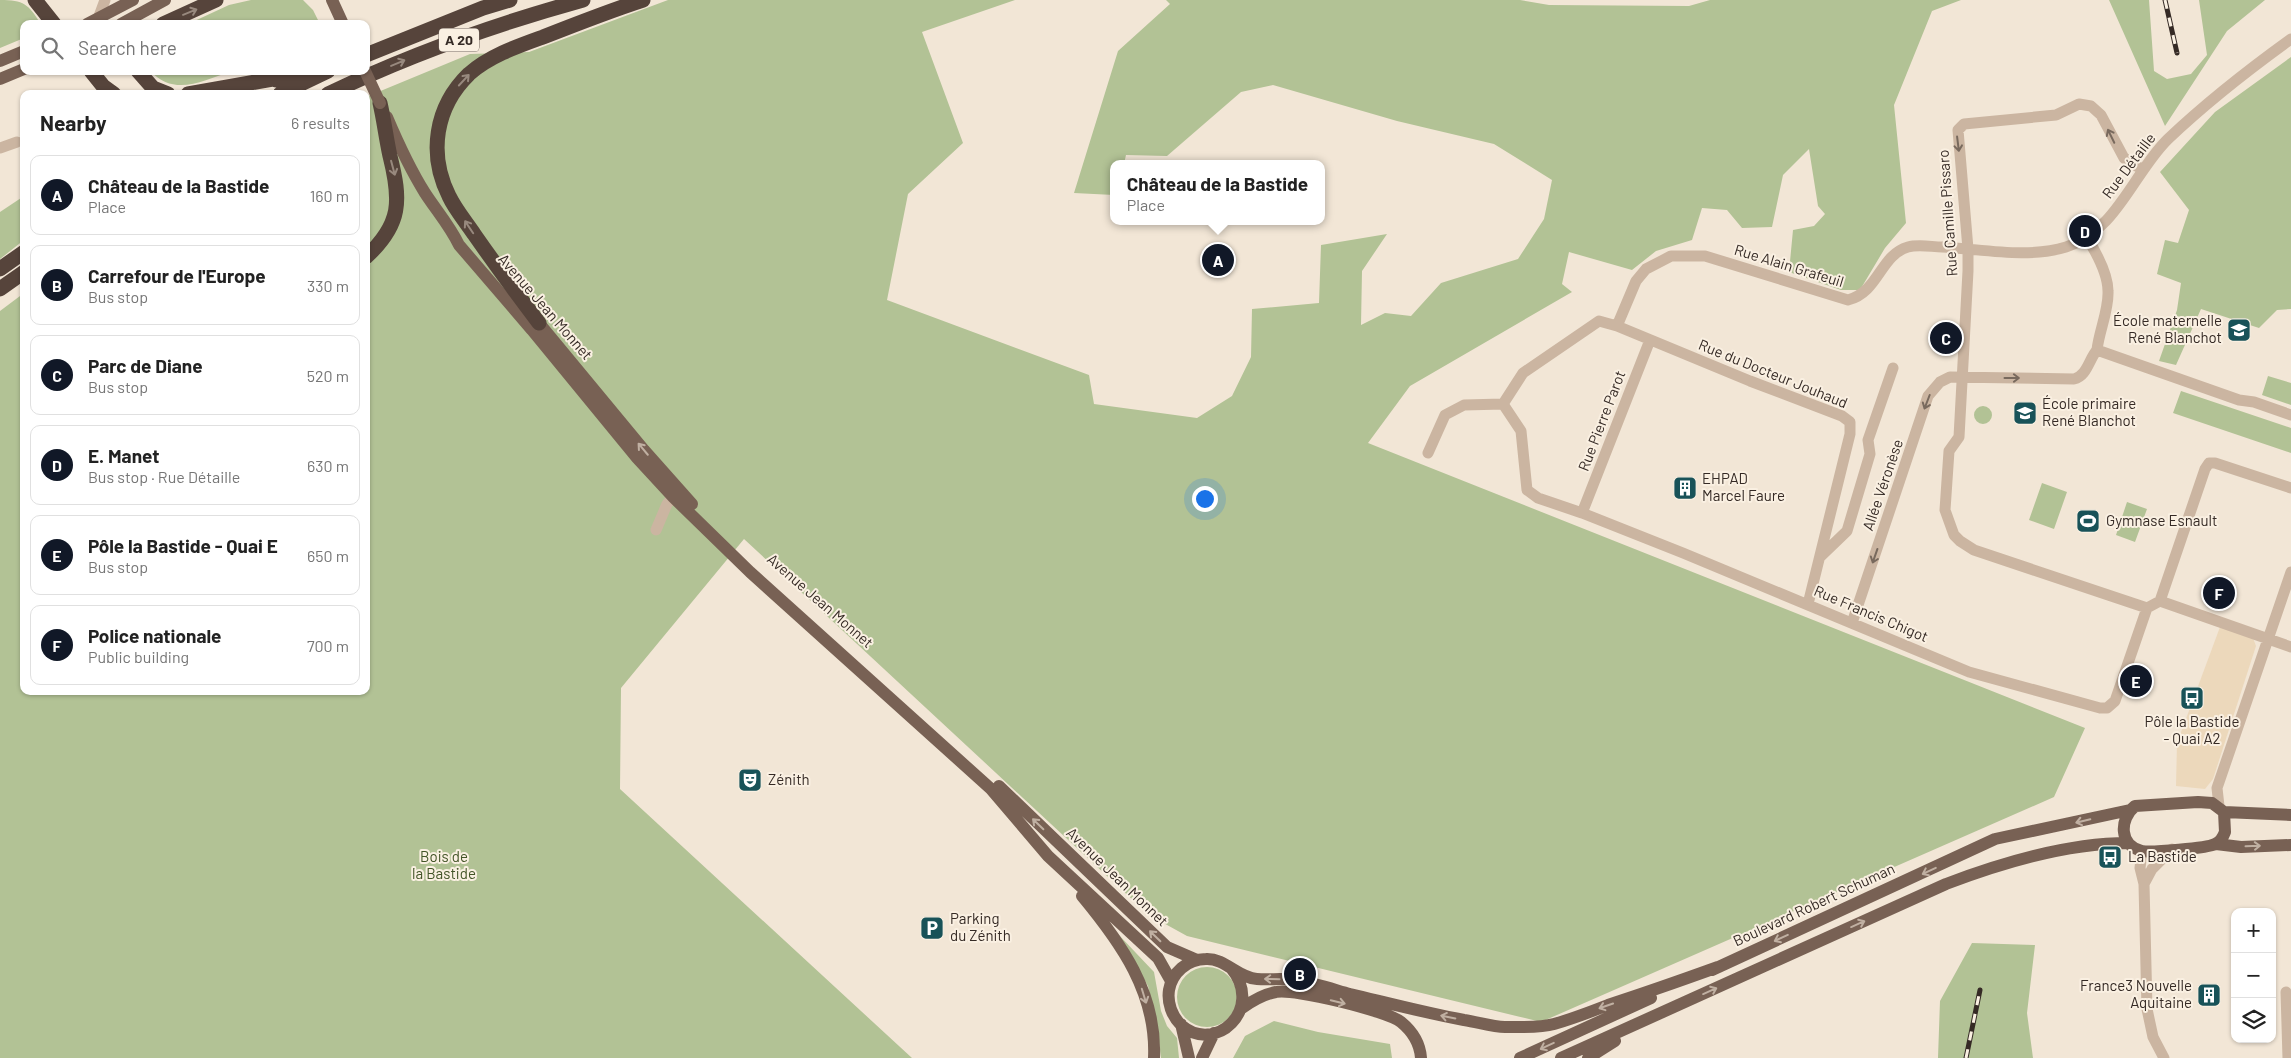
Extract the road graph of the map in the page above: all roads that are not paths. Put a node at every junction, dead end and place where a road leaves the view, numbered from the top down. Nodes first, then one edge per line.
1 (35, 0) edge
2 (105, 0) edge
3 (132, 0) edge
4 (165, 0) edge
5 (332, 0) edge
6 (510, 0) edge
7 (583, 0) edge
8 (643, 0) edge
9 (216, 1) edge
10 (51, 20) edge
11 (94, 20) edge
12 (97, 20) edge
13 (128, 20) edge
14 (172, 20) edge
15 (341, 20) edge
16 (2291, 39) edge
17 (20, 53) edge
18 (370, 53) edge
19 (0, 61) edge
20 (20, 71) edge
21 (94, 75) edge
22 (142, 75) edge
23 (290, 75) edge
24 (320, 75) edge
25 (368, 75) edge
26 (284, 77) junction
27 (0, 79) edge
28 (108, 90) edge
29 (158, 90) edge
30 (211, 90) edge
31 (249, 90) edge
32 (288, 90) edge
33 (337, 90) edge
34 (380, 103) junction
35 (17, 142) dead end
36 (0, 148) edge
37 (2143, 170) junction
38 (453, 232) junction
39 (2086, 236) junction
40 (1968, 249) junction
41 (370, 253) edge
42 (20, 255) edge
43 (0, 269) edge
44 (20, 275) edge
45 (0, 289) edge
46 (538, 323) junction
47 (1617, 326) junction
48 (1650, 340) junction
49 (2097, 350) junction
50 (1893, 368) dead end
51 (1963, 378) junction
52 (1503, 404) junction
53 (2291, 415) edge
54 (1428, 454) dead end
55 (2291, 488) edge
56 (673, 497) junction
57 (1582, 513) junction
58 (656, 530) dead end
59 (1821, 556) junction
60 (2291, 572) edge
61 (2160, 601) junction
62 (1808, 604) junction
63 (2147, 608) junction
64 (1852, 623) junction
65 (2268, 639) junction
66 (2291, 646) edge
67 (2217, 788) junction
68 (2198, 802) junction
69 (2222, 809) junction
70 (2130, 810) junction
71 (2291, 815) edge
72 (2128, 843) junction
73 (2216, 844) junction
74 (2291, 845) edge
75 (2172, 849) junction
76 (2142, 852) junction
77 (1048, 856) junction
78 (2144, 884) junction
79 (1197, 960) junction
80 (1718, 967) junction
81 (1231, 968) junction
82 (1172, 981) junction
83 (2286, 992) dead end
84 (1242, 1008) junction
85 (1666, 1011) junction
86 (1181, 1024) junction
87 (1214, 1033) junction
88 (1154, 1058) edge
89 (1189, 1058) edge
90 (1202, 1058) edge
91 (1421, 1058) edge
92 (1520, 1058) edge
93 (1561, 1058) edge
94 (1588, 1058) edge
95 (2164, 1058) edge
96 (2288, 1058) edge

1 - 10 highway
2 - 11 street
3 - 12 main road
4 - 13 main road
5 - 15 main road
6 - 18 highway, A 20
33 -> 7 highway, A 20
46 -> 8 highway
14 -> 9 highway
16 - 37 street, Rue Détaille
17 - 19 main road
20 - 27 main road
21 - 28 highway
22 - 29 highway
23 - 26 highway
24 - 32 highway
25 - 34 main road, Avenue Jean Monnet, bridge
26 - 30 highway
26 - 31 highway
34 - 38 main road, Avenue Jean Monnet
34 -> 41 highway
35 - 36 street
37 - 39 street, Rue Détaille
37 -> 40 street, Rue Camille Pissaro
38 - 46 main road, Avenue Jean Monnet
38 - 56 main road, Avenue Jean Monnet
39 - 40 street, Rue Détaille
39 - 49 street
40 - 47 street, Rue Alain Grafeuil
40 - 51 street, Rue Camille Pissaro
42 - 43 highway
44 - 45 highway
79 -> 46 main road, Avenue Jean Monnet
47 - 48 street
47 - 52 street
48 - 57 street, Rue Pierre Parot
48 - 59 street, Rue du Docteur Jouhaud
51 -> 49 street, Allée Véronèse
49 - 53 street
50 - 59 street
51 - 63 street, Rue Camille Pissaro
51 -> 64 street, Allée Véronèse
52 - 54 street
52 - 57 street, Rue Francis Chigot
55 - 61 street
56 - 58 street
56 - 77 main road, Avenue Jean Monnet
57 - 62 street, Rue Francis Chigot
59 - 62 street, Rue du Docteur Jouhaud
60 - 65 street
61 - 63 street
61 - 65 street
62 - 64 street, Rue Francis Chigot
63 - 64 street, Rue Francis Chigot
65 - 66 street
65 - 67 street
67 - 68 street
67 - 69 street
68 - 69 main road, Boulevard Robert Schuman
68 - 70 main road, Boulevard Robert Schuman
69 - 71 main road
69 - 73 main road
70 - 72 main road
70 -> 80 main road, Boulevard Robert Schuman
72 - 76 main road
85 -> 72 main road
73 -> 74 main road
73 - 75 main road
75 - 76 main road
75 - 78 street
76 - 78 street
77 - 82 main road, Avenue Jean Monnet
77 -> 88 main road
78 - 95 street
79 - 81 main road
79 - 82 main road
80 -> 81 main road
80 -> 92 main road, Boulevard Robert Schuman
81 - 84 main road
82 - 86 main road
83 - 96 street
84 - 87 main road
84 -> 91 main road
85 - 93 main road
85 - 94 main road
86 - 87 main road
86 - 89 main road
87 - 90 main road

